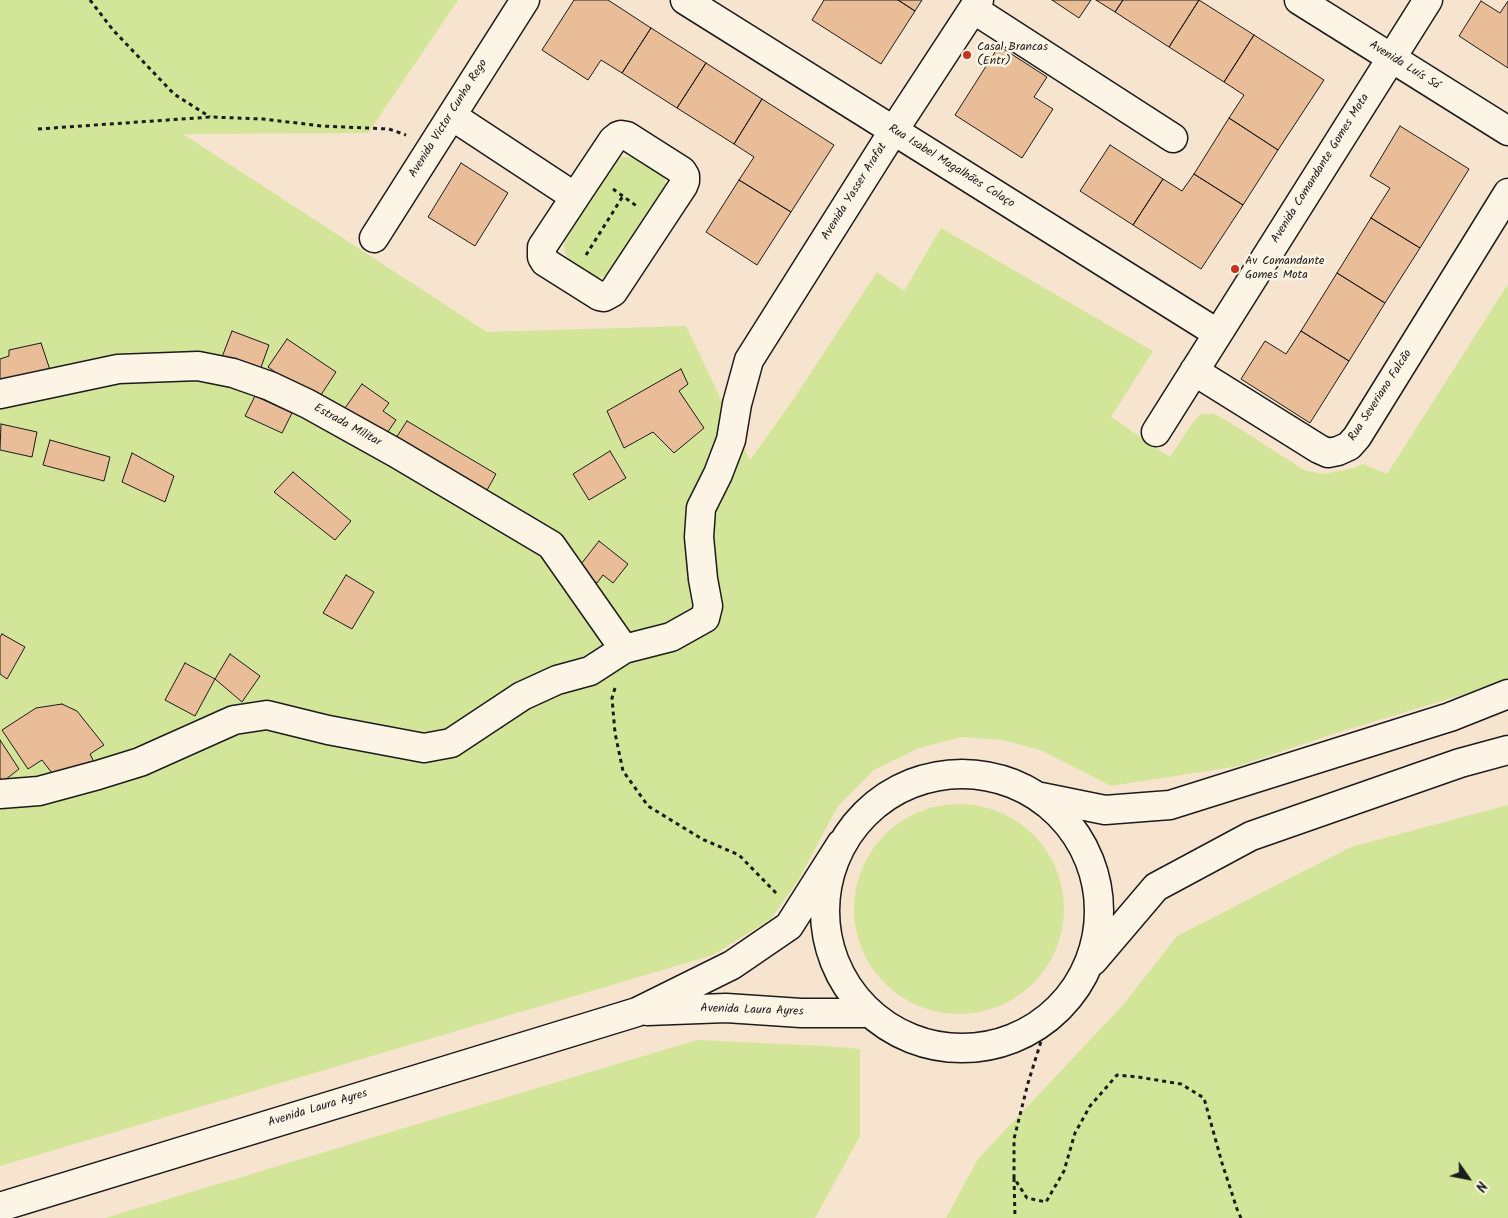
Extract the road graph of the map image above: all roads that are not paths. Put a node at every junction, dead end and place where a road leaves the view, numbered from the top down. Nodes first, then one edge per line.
1 (525, 0) edge
2 (685, 0) edge
3 (1299, 0) edge
4 (1428, 0) edge
5 (976, 4) edge
6 (1391, 58) junction
7 (452, 116) junction
8 (894, 130) junction
9 (1508, 131) edge
10 (1173, 138) dead end
11 (1508, 193) edge
12 (575, 197) junction
13 (374, 238) dead end
14 (1217, 333) junction
15 (1194, 371) junction
16 (0, 394) edge
17 (1156, 432) dead end
18 (620, 651) junction
19 (1508, 694) edge
20 (1508, 750) edge
21 (0, 794) edge
22 (1040, 797) junction
23 (841, 844) junction
24 (1088, 968) junction
25 (637, 1012) junction
26 (868, 1013) junction
27 (0, 1207) edge

1 - 7 street, Avenida Victor Cunha Rego
2 - 8 street, Rua Isabel Magalhães Colaço
3 - 6 street, Avenida Luís Sá
4 - 6 street, Avenida Comandante Gomes Mota
5 - 8 street, Avenida Yasser Arafat
5 - 10 street
6 - 9 street, Avenida Luís Sá
6 - 14 street, Avenida Comandante Gomes Mota
7 - 12 street
7 - 13 street, Avenida Victor Cunha Rego
8 - 14 street, Rua Isabel Magalhães Colaço
8 - 18 street, Avenida Yasser Arafat
11 - 15 street, Rua Severiano Falcão
12 - 12 street
14 - 15 street, Avenida Comandante Gomes Mota
15 - 17 street, Avenida Comandante Gomes Mota
16 - 18 street, Estrada Militar
18 - 21 street, Avenida Yasser Arafat
19 - 22 street
20 - 24 street
22 - 23 street
22 - 24 street
23 - 25 street, Avenida Laura Ayres
23 - 26 street
24 - 26 street
25 - 26 street, Avenida Laura Ayres
25 - 27 street, Avenida Laura Ayres

